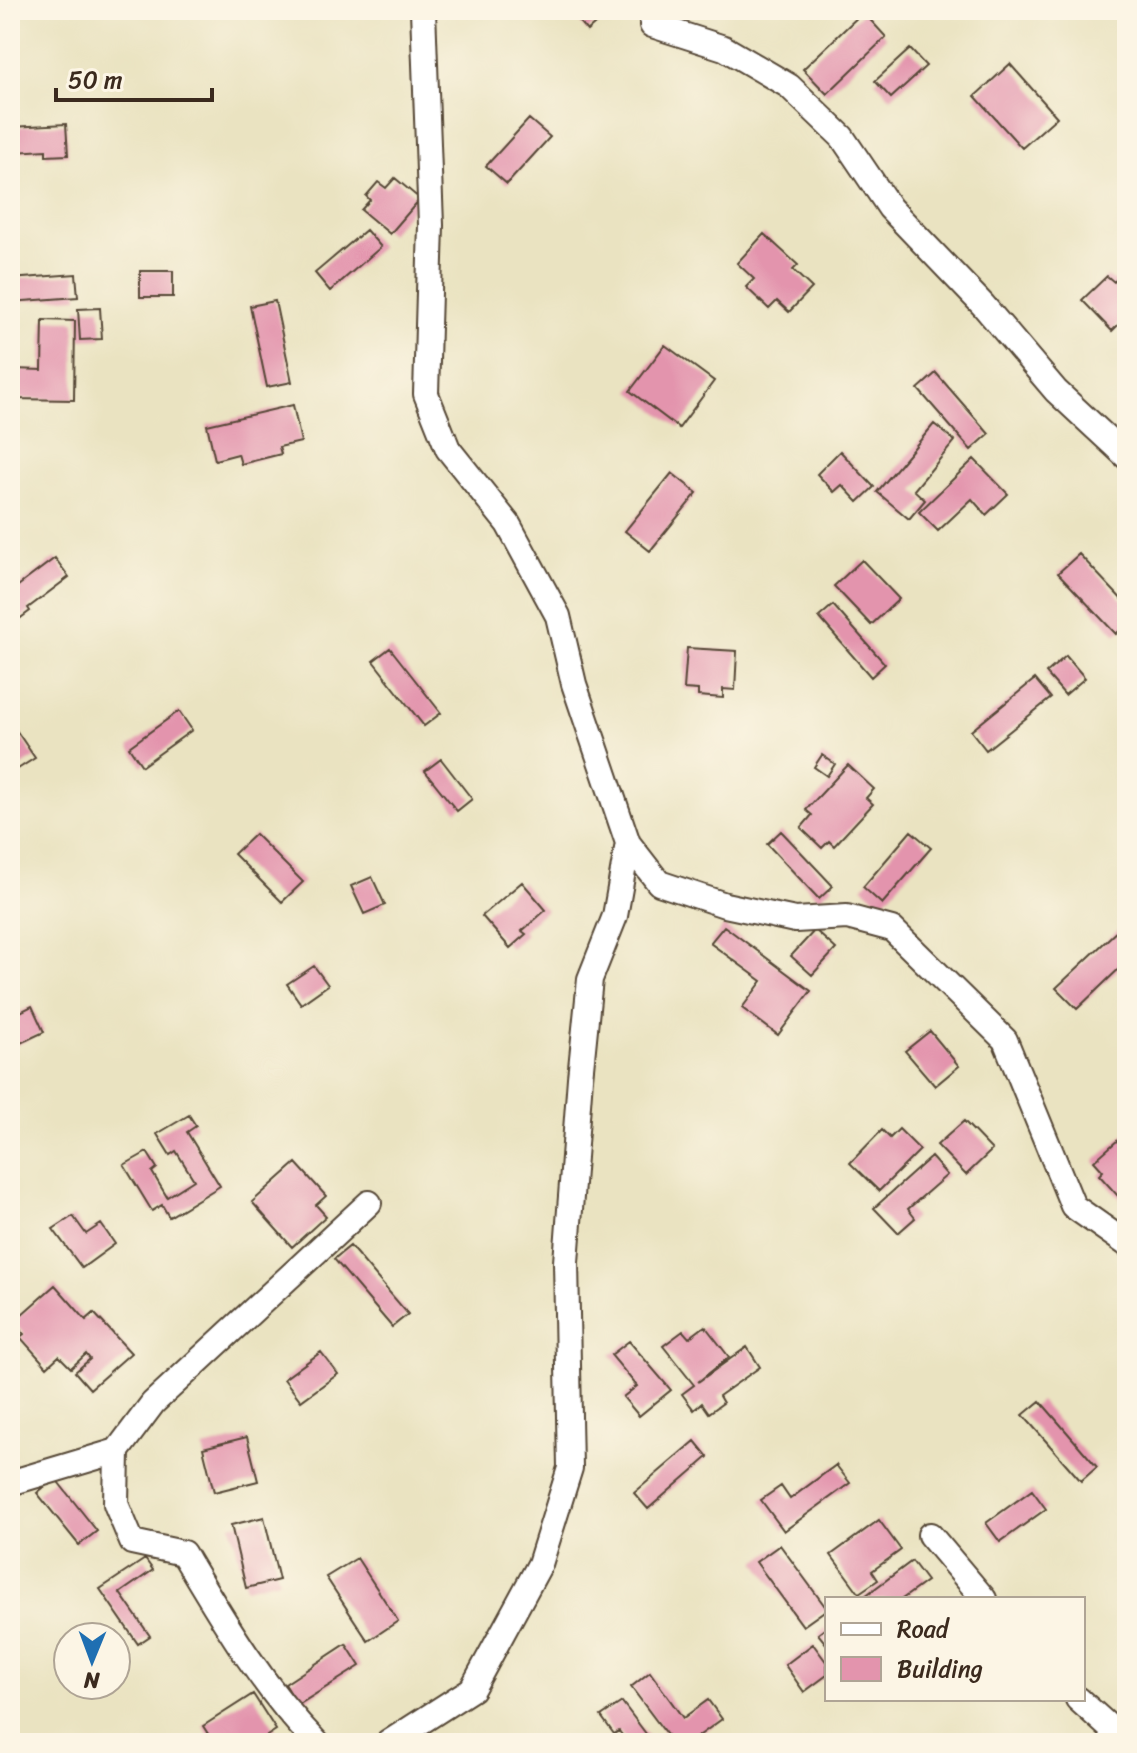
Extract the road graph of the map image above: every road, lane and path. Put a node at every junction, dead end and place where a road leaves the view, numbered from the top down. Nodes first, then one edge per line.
1 (423, 10) edge
2 (652, 25) dead end
3 (1127, 457) edge
4 (628, 843) junction
5 (369, 1203) dead end
6 (1127, 1244) edge
7 (117, 1451) junction
8 (10, 1483) edge
9 (930, 1535) dead end
10 (982, 1597) edge
11 (1080, 1701) edge
12 (317, 1743) edge
13 (388, 1743) edge
14 (1127, 1743) edge

1 - 4 street
2 - 3 street
4 - 6 street
4 - 13 street
5 - 7 street
7 - 8 street
7 - 12 street
9 - 10 street
11 - 14 street

